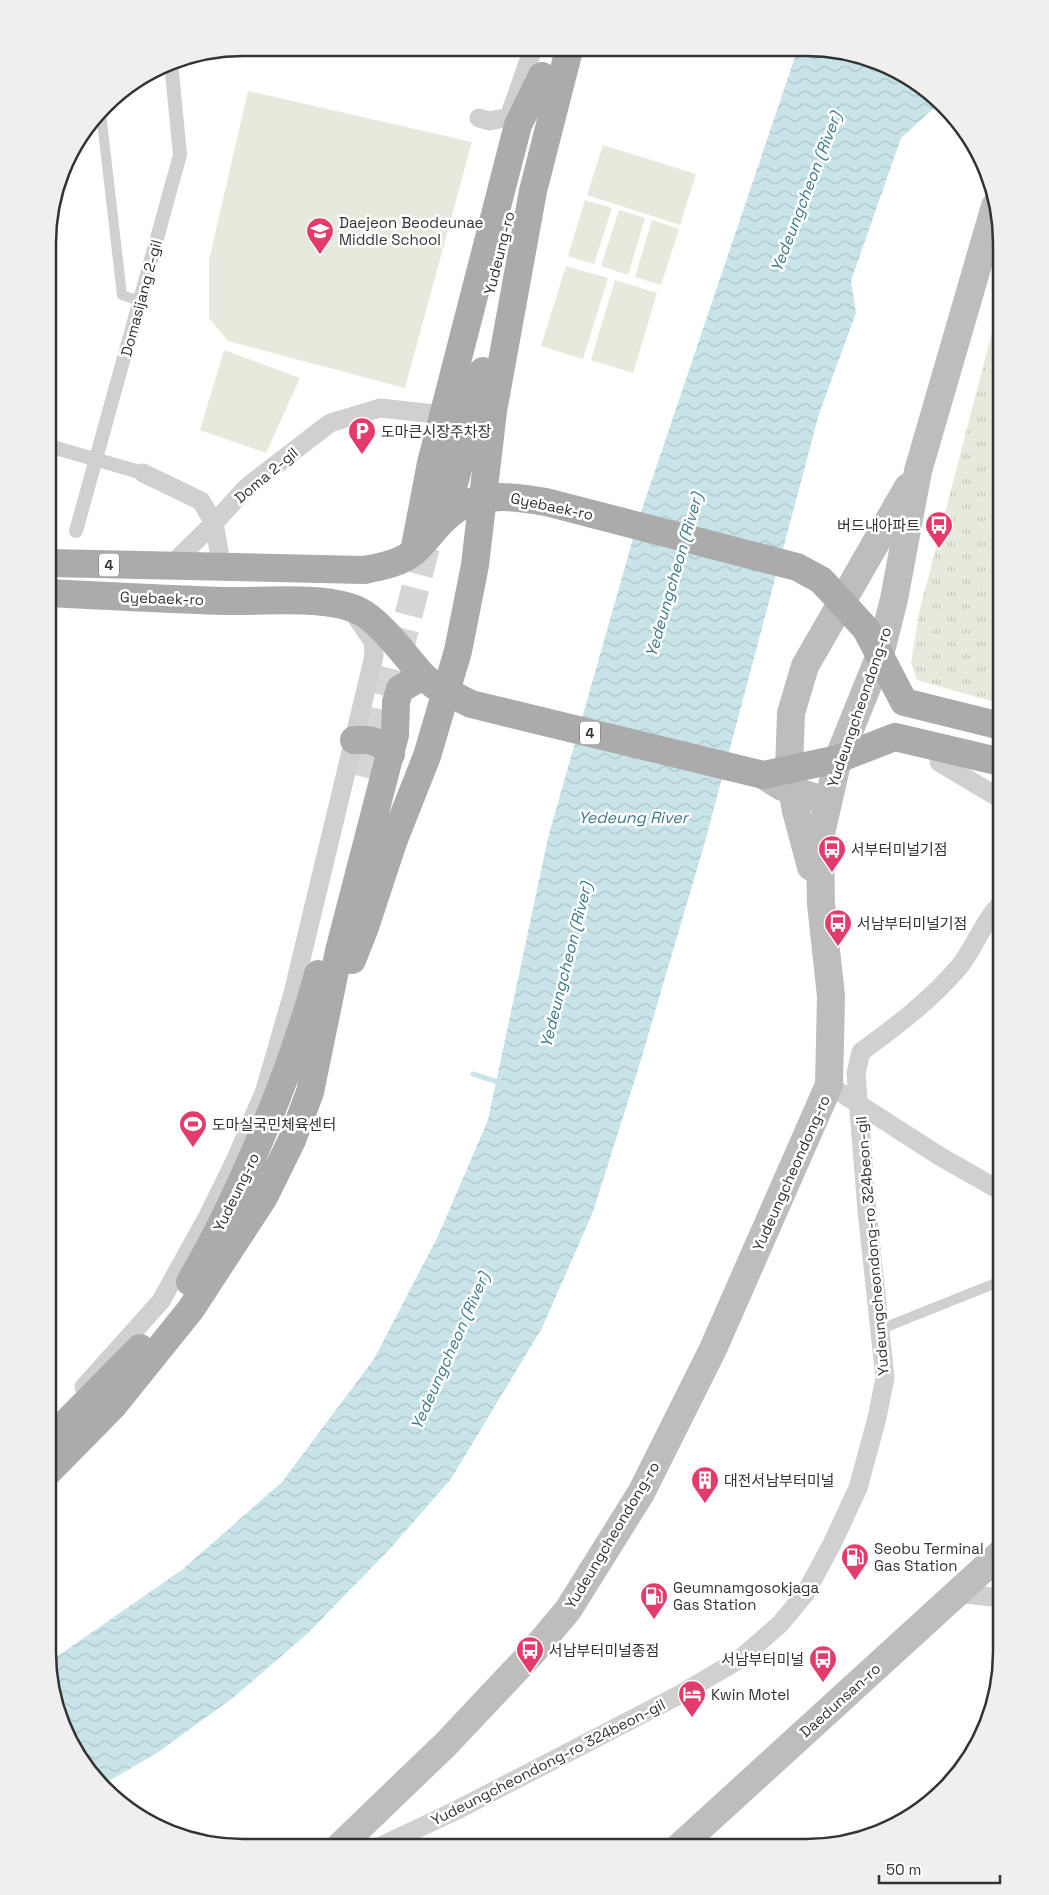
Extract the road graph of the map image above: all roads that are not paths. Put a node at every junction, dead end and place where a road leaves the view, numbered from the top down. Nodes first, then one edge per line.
1 (530, 56) edge
2 (547, 56) edge
3 (567, 56) edge
4 (172, 71) edge
5 (542, 76) junction
6 (479, 118) dead end
7 (102, 121) edge
8 (533, 191) junction
9 (991, 220) edge
10 (140, 300) junction
11 (444, 414) junction
12 (56, 448) edge
13 (97, 459) junction
14 (918, 471) junction
15 (143, 473) joint
16 (429, 477) junction
17 (453, 490) junction
18 (214, 523) junction
19 (76, 531) dead end
20 (414, 552) junction
21 (56, 563) edge
22 (168, 567) junction
23 (222, 568) junction
24 (56, 593) edge
25 (345, 605) junction
26 (880, 655) junction
27 (423, 676) junction
28 (993, 724) edge
29 (354, 740) junction
30 (391, 754) junction
31 (838, 759) junction
32 (993, 760) edge
33 (939, 762) dead end
34 (763, 775) junction
35 (367, 778) tunnel mouth
36 (993, 793) edge
37 (828, 801) junction
38 (821, 904) junction
39 (993, 911) edge
40 (324, 1031) junction
41 (829, 1085) junction
42 (860, 1105) junction
43 (993, 1186) edge
44 (993, 1284) edge
45 (881, 1329) junction
46 (138, 1338) junction
47 (56, 1415) edge
48 (56, 1433) edge
49 (56, 1464) edge
50 (993, 1560) edge
51 (957, 1593) junction
52 (993, 1597) edge
53 (347, 1839) edge
54 (396, 1839) edge
55 (688, 1839) edge

1 - 6 street
2 - 5 main road, Yudeung-ro
3 - 8 main road
4 - 10 street, Domasijang 2-gil
5 - 11 main road
5 - 17 main road, Yudeung-ro
7 - 10 lane
8 - 17 main road
8 - 40 main road
9 - 14 main road, Yudeungcheondong-ro
10 - 13 street, Domasijang 2-gil
11 - 16 main road
11 - 18 street, Doma 2-gil
12 - 13 street
13 - 15 street
13 - 19 street, Domasijang 2-gil
14 - 26 main road, Yudeungcheondong-ro
14 - 38 main road
15 - 18 street
16 - 17 main road
16 - 20 main road
17 - 20 main road, Gyebaek-ro / 4
17 - 26 main road, Gyebaek-ro, bridge
18 - 22 street, Doma 2-gil
18 - 23 street
20 - 23 main road, Gyebaek-ro / 4
21 - 22 main road, Gyebaek-ro / 4
22 - 23 main road, Gyebaek-ro / 4
24 - 25 main road, Gyebaek-ro / 4
25 - 27 main road, Gyebaek-ro / 4
25 - 29 street
26 - 28 main road, Gyebaek-ro
26 - 31 main road, Yudeungcheondong-ro
27 - 30 main road
27 - 34 main road, Gyebaek-ro / 4, bridge
29 - 30 main road
29 - 46 street
30 - 40 main road
31 - 32 main road, Gyebaek-ro / 4
31 - 34 main road, Gyebaek-ro / 4, bridge
31 - 37 main road, Yudeungcheondong-ro
33 - 36 street
34 - 37 main road, bridge
35 - 46 main road, Yudeung-ro
37 - 38 main road, Yudeungcheondong-ro
38 - 41 main road, Yudeungcheondong-ro
39 - 42 street, Yudeungcheondong-ro 324beon-gil
40 - 49 main road, Yudeung-ro
41 - 42 street
41 - 53 main road, Yudeungcheondong-ro
42 - 43 street
42 - 45 street, Yudeungcheondong-ro 324beon-gil
44 - 45 lane
45 - 54 street, Yudeungcheondong-ro 324beon-gil
46 - 47 street
46 - 48 main road, Yudeung-ro
50 - 51 main road, Daedunsan-ro
51 - 52 street
51 - 55 main road, Daedunsan-ro

